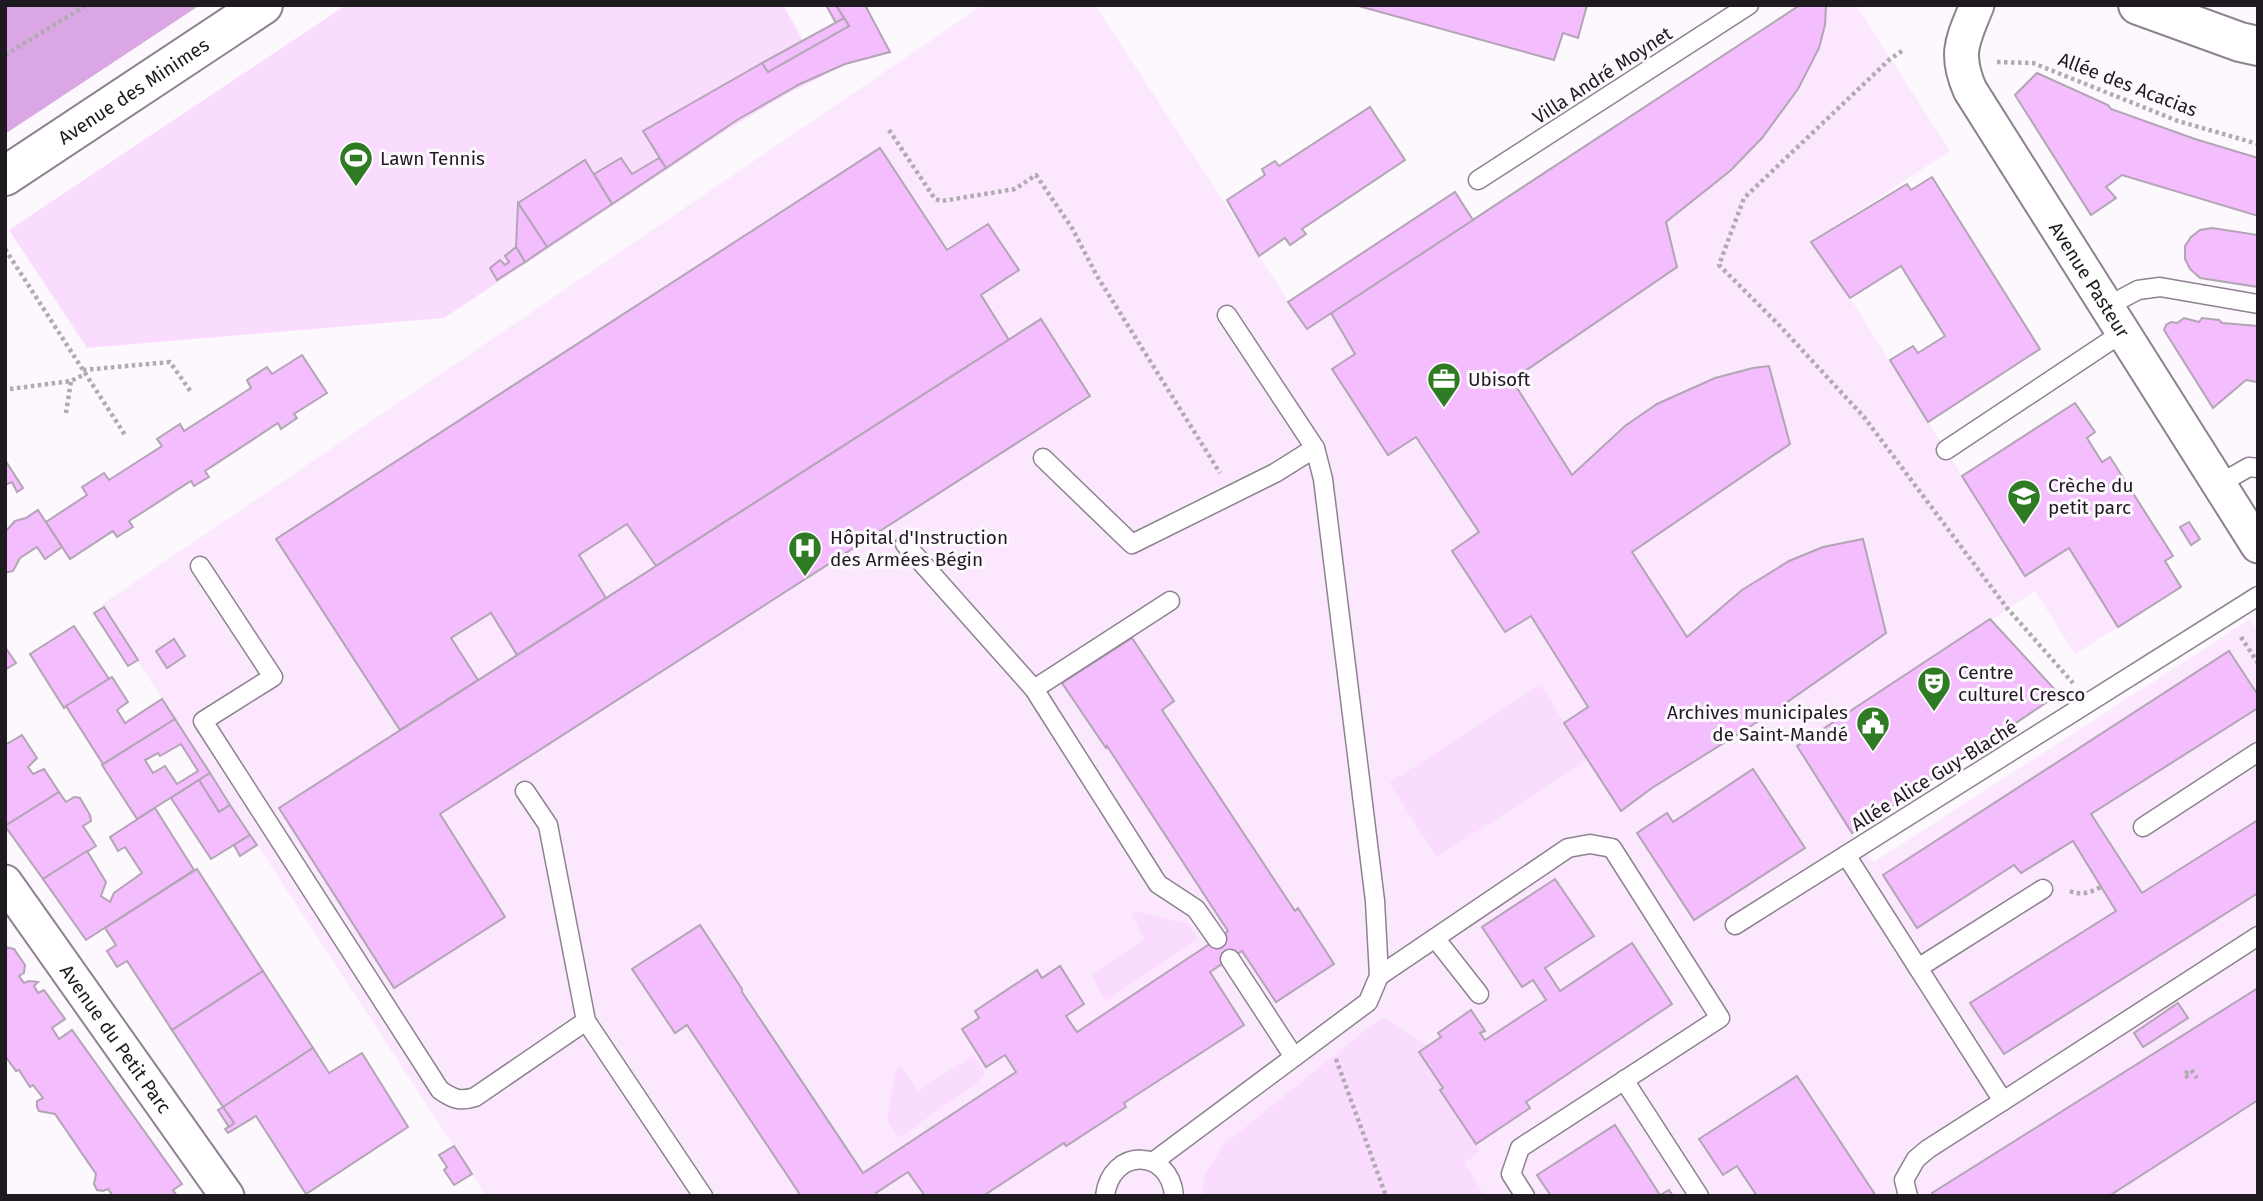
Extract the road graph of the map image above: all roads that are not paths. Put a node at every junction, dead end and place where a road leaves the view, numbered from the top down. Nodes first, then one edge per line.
1 (263, 5) edge
2 (1749, 5) edge
3 (1977, 5) edge
4 (2138, 5) edge
5 (2258, 46) edge
6 (5, 176) edge
7 (1478, 180) dead end
8 (2258, 304) edge
9 (1227, 315) dead end
10 (2114, 320) junction
11 (1315, 448) junction
12 (1946, 450) dead end
13 (1043, 458) dead end
14 (2258, 468) edge
15 (2219, 484) junction
16 (905, 544) dead end
17 (2258, 546) edge
18 (201, 566) dead end
19 (2258, 596) edge
20 (1170, 601) dead end
21 (1034, 689) junction
22 (2258, 752) edge
23 (525, 791) dead end
24 (2143, 827) dead end
25 (1846, 855) junction
26 (6, 885) edge
27 (2043, 889) dead end
28 (1735, 925) dead end
29 (2258, 936) edge
30 (1217, 939) dead end
31 (1434, 939) junction
32 (1230, 960) dead end
33 (1918, 968) junction
34 (1378, 976) junction
35 (1479, 995) dead end
36 (586, 1020) junction
37 (1294, 1057) junction
38 (1624, 1080) junction
39 (2003, 1101) junction
40 (1153, 1162) junction
41 (227, 1196) edge
42 (703, 1196) edge
43 (1105, 1196) edge
44 (1174, 1196) edge
45 (1525, 1196) edge
46 (1699, 1196) edge
47 (1908, 1196) edge

1 - 6 street, Avenue des Minimes
2 - 7 lane, Villa André Moynet
3 - 10 street, Avenue Pasteur
4 - 5 street
8 - 10 lane
9 - 11 lane
10 - 12 lane
10 - 15 street, Avenue Pasteur
11 - 13 lane
11 - 34 lane
14 - 15 lane
15 - 17 street, Avenue Pasteur
16 - 21 lane
18 - 36 lane
19 - 25 lane, Allée Alice Guy-Blaché
20 - 21 lane
21 - 30 lane
22 - 24 lane
23 - 36 lane
25 - 28 lane, Allée Alice Guy-Blaché
25 - 33 lane
26 - 41 street, Avenue du Petit Parc
27 - 33 lane
29 - 39 lane
31 - 34 lane
31 - 35 lane
31 - 38 lane
32 - 37 lane
33 - 39 lane
34 - 37 lane
36 - 42 lane
37 - 40 lane
38 - 45 lane
38 - 46 lane
39 - 47 lane
40 - 43 lane
40 - 44 lane

